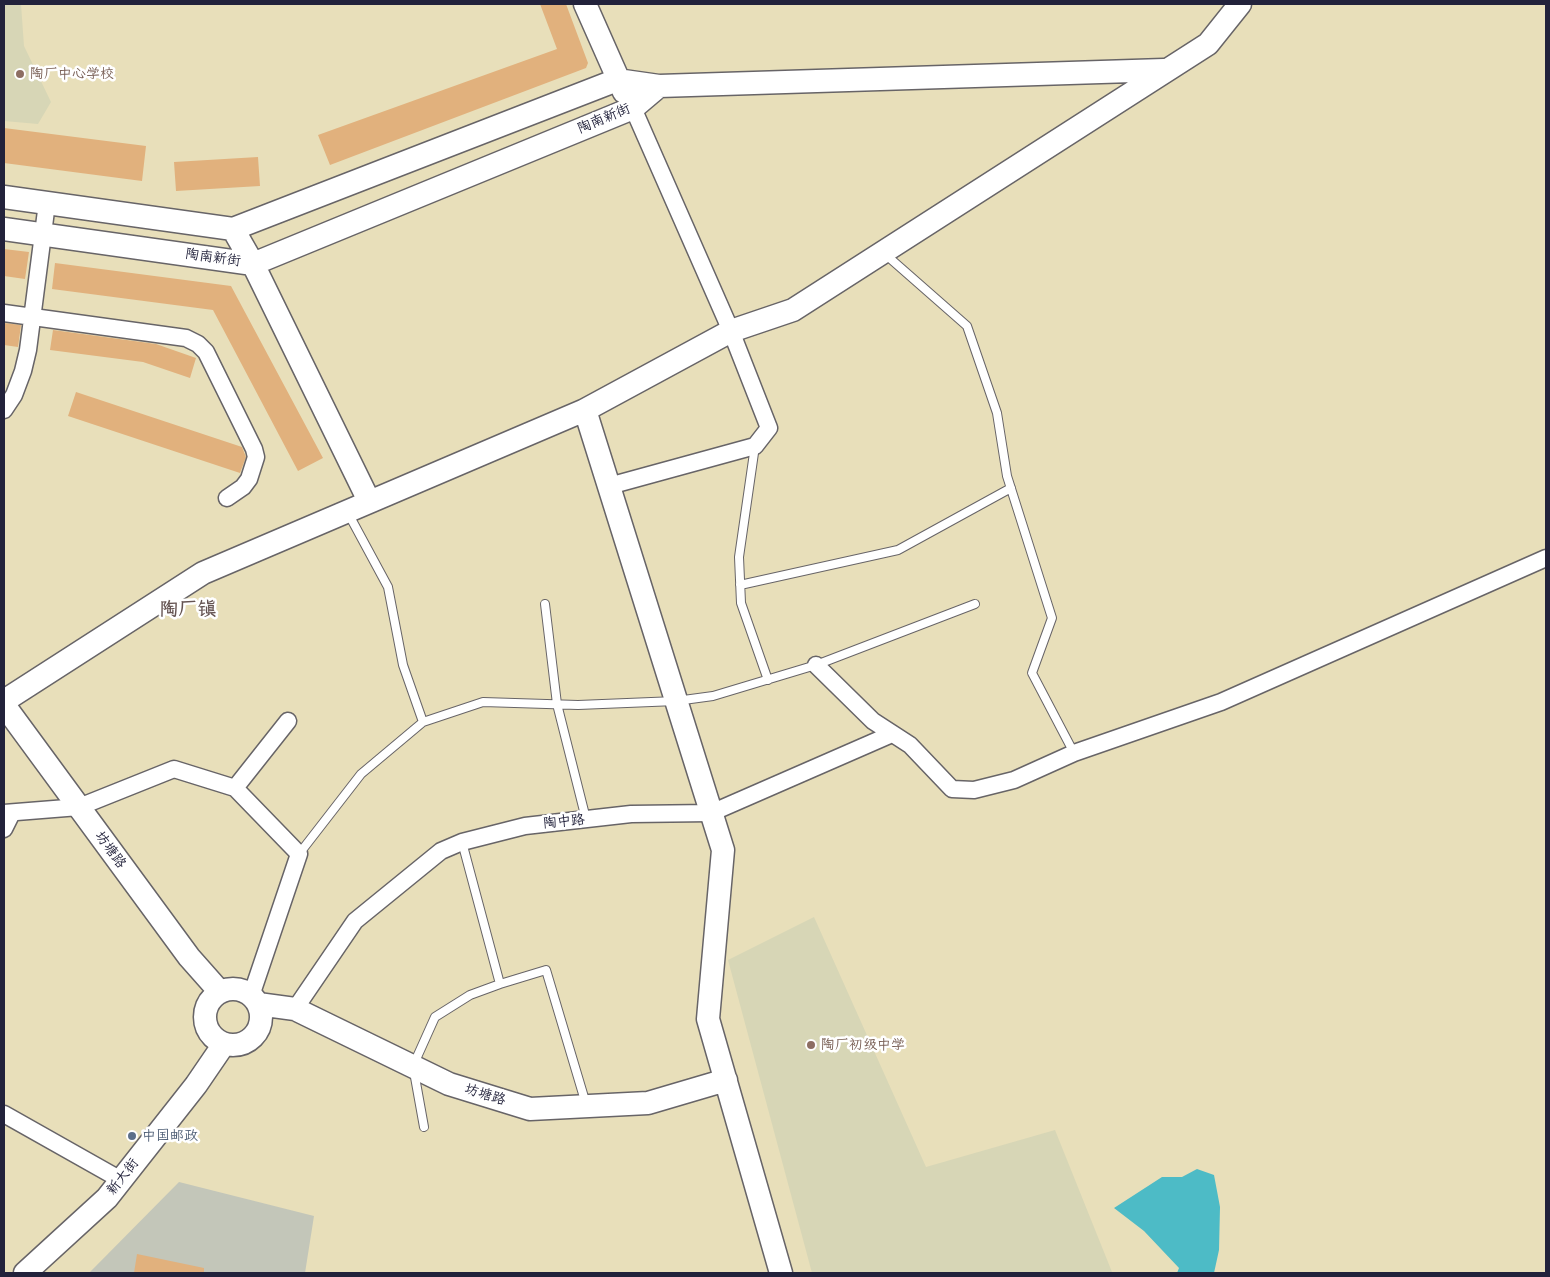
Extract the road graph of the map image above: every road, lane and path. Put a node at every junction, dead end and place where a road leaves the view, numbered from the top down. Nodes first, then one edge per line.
1 (585, 4) edge
2 (1240, 4) edge
3 (1165, 70) junction
4 (617, 80) junction
5 (659, 86) junction
6 (632, 108) junction
7 (4, 197) edge
8 (47, 203) junction
9 (4, 229) edge
10 (233, 229) junction
11 (43, 234) junction
12 (884, 252) junction
13 (253, 264) junction
14 (4, 313) edge
15 (33, 317) junction
16 (731, 331) junction
17 (4, 410) edge
18 (585, 410) junction
19 (755, 446) junction
20 (609, 486) junction
21 (1011, 488) junction
22 (228, 498) dead end
23 (369, 501) junction
24 (347, 511) junction
25 (1546, 558) edge
26 (740, 586) junction
27 (545, 604) dead end
28 (975, 604) dead end
29 (816, 665) junction
30 (768, 680) junction
31 (676, 701) junction
32 (4, 703) edge
33 (557, 704) junction
34 (288, 721) dead end
35 (423, 722) junction
36 (892, 734) junction
37 (1074, 753) junction
38 (235, 788) junction
39 (79, 807) junction
40 (8, 813) edge
41 (711, 813) junction
42 (586, 819) junction
43 (4, 829) edge
44 (462, 842) junction
45 (299, 854) junction
46 (500, 984) junction
47 (220, 992) junction
48 (254, 1000) junction
49 (295, 1009) junction
50 (224, 1044) junction
51 (413, 1066) junction
52 (726, 1080) junction
53 (587, 1106) junction
54 (4, 1114) edge
55 (424, 1127) dead end
56 (121, 1180) junction
57 (25, 1273) edge
58 (781, 1273) edge

1 - 4 street
2 - 3 street
3 - 5 street
3 - 12 street
4 - 5 street, 陶南新街
4 - 6 street
4 - 10 street, 陶南新街
5 - 6 street, 陶南新街
6 - 13 street, 陶南新街
6 - 16 street
7 - 8 street, 陶南新街
8 - 10 street, 陶南新街
8 - 11 street
9 - 11 street, 陶南新街
10 - 13 street
11 - 13 street, 陶南新街
11 - 15 street
12 - 16 street
12 - 21 lane
13 - 23 street
14 - 15 street
15 - 17 street
15 - 22 street
16 - 18 street
16 - 19 street
18 - 20 street
18 - 23 street
19 - 20 street
19 - 26 lane
20 - 31 street
21 - 26 lane
21 - 37 lane
23 - 24 street
24 - 32 street
24 - 35 lane
25 - 37 street
26 - 30 lane
27 - 33 lane
28 - 29 lane
29 - 30 lane
29 - 36 street
30 - 31 lane
31 - 33 lane
31 - 41 street
32 - 39 street, 坊塘路
33 - 35 lane
33 - 42 lane
34 - 38 street
35 - 45 lane
36 - 37 street
36 - 41 street, 陶中路
38 - 39 street
38 - 45 street
39 - 40 street
39 - 47 street, 坊塘路
40 - 43 street
41 - 42 street, 陶中路
41 - 52 street
42 - 44 street, 陶中路
44 - 46 lane
44 - 49 street, 陶中路
45 - 48 street
46 - 51 lane
46 - 53 lane
47 - 48 street
47 - 50 street
48 - 49 street, 坊塘路
48 - 50 street
49 - 51 street, 坊塘路
50 - 56 street, 新大街
51 - 53 street, 坊塘路
51 - 55 lane
52 - 53 street, 坊塘路
52 - 58 street
54 - 56 street
56 - 57 street, 新大街

